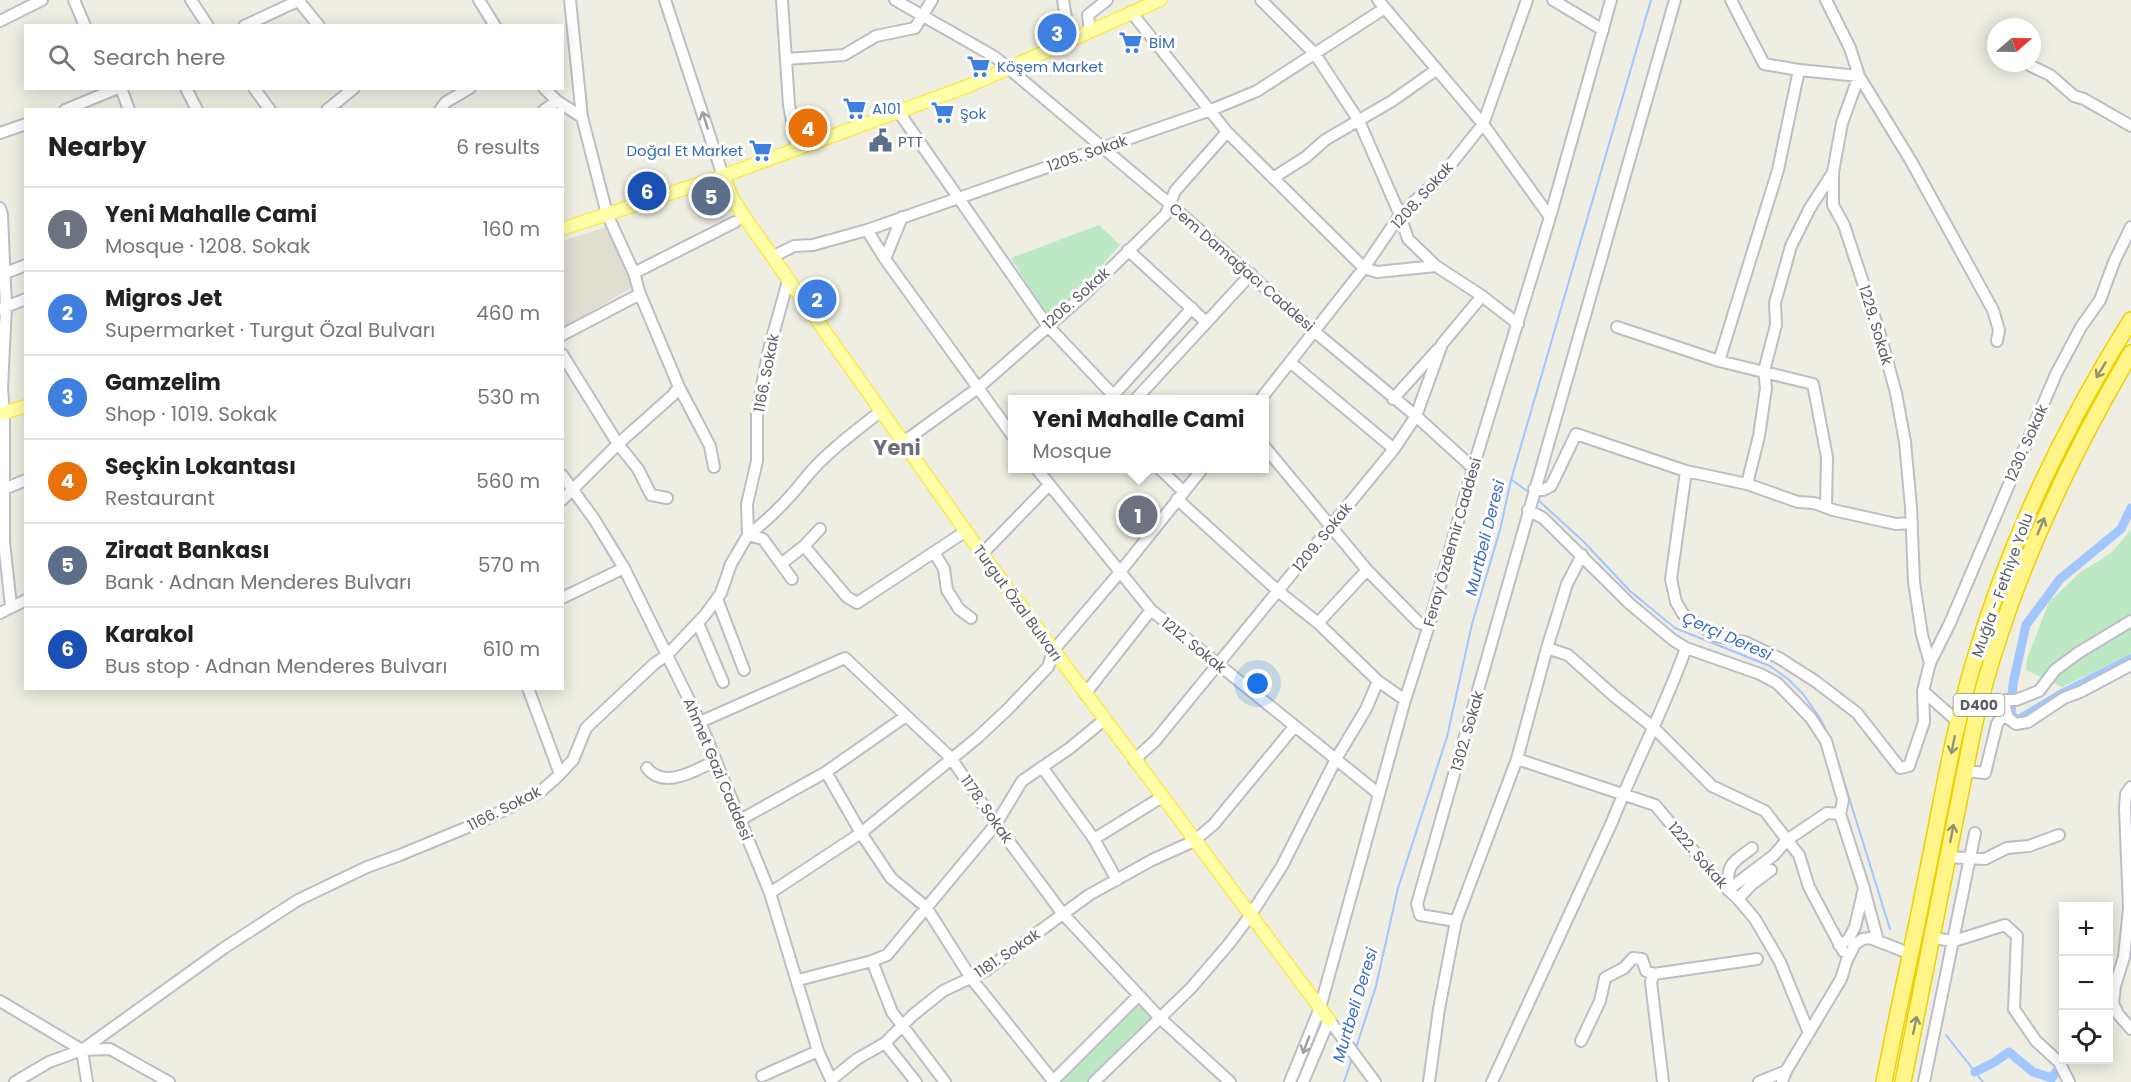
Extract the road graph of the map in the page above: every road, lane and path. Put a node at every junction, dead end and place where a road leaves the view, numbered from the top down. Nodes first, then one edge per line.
1 (42, 0) edge
2 (74, 0) edge
3 (191, 0) edge
4 (299, 0) edge
5 (479, 0) edge
6 (570, 0) edge
7 (665, 0) edge
8 (782, 0) edge
9 (895, 0) edge
10 (932, 0) edge
11 (1063, 0) edge
12 (1107, 0) edge
13 (1160, 0) edge
14 (1261, 0) edge
15 (1527, 0) edge
16 (1553, 0) edge
17 (1611, 0) edge
18 (1675, 0) edge
19 (1731, 0) edge
20 (1826, 0) edge
21 (1382, 4) edge
22 (1131, 12) junction
23 (923, 15) junction
24 (0, 21) edge
25 (84, 24) edge
26 (207, 24) edge
27 (248, 24) edge
28 (317, 24) edge
29 (494, 24) edge
30 (1603, 30) junction
31 (1090, 32) junction
32 (1070, 41) junction
33 (1315, 54) junction
34 (786, 59) junction
35 (1009, 69) junction
36 (1436, 70) junction
37 (1799, 70) junction
38 (2041, 71) edge
39 (1859, 76) junction
40 (114, 90) edge
41 (120, 90) edge
42 (187, 90) edge
43 (255, 90) edge
44 (352, 90) edge
45 (467, 90) edge
46 (546, 90) edge
47 (557, 101) junction
48 (70, 108) edge
49 (128, 108) edge
50 (196, 108) edge
51 (269, 108) edge
52 (329, 108) edge
53 (442, 108) edge
54 (547, 108) edge
55 (1211, 110) junction
56 (898, 111) junction
57 (582, 117) junction
58 (1359, 121) junction
59 (1483, 124) junction
60 (24, 125) edge
61 (2131, 126) edge
62 (1227, 132) junction
63 (0, 133) edge
64 (797, 148) junction
65 (1103, 148) junction
66 (1833, 172) junction
67 (723, 176) junction
68 (1274, 178) junction
69 (958, 197) junction
70 (1171, 205) junction
71 (0, 208) edge
72 (607, 214) junction
73 (1400, 215) junction
74 (902, 217) junction
75 (1550, 217) junction
76 (735, 222) dead end
77 (564, 228) edge
78 (2131, 228) edge
79 (867, 230) junction
80 (1128, 250) junction
81 (772, 257) junction
82 (885, 259) junction
83 (24, 266) edge
84 (1436, 266) junction
85 (1364, 268) junction
86 (633, 273) junction
87 (2, 274) edge
88 (1251, 274) junction
89 (788, 281) junction
90 (640, 294) junction
91 (1482, 296) junction
92 (24, 300) edge
93 (3, 308) edge
94 (1192, 308) junction
95 (2131, 320) edge
96 (1205, 321) junction
97 (1518, 324) junction
98 (1047, 325) junction
99 (1617, 327) dead end
100 (1315, 332) junction
101 (564, 334) edge
102 (1997, 341) dead end
103 (1442, 344) junction
104 (2131, 353) edge
105 (564, 357) edge
106 (1719, 361) junction
107 (1290, 362) junction
108 (1764, 371) junction
109 (679, 387) junction
110 (978, 388) junction
111 (1109, 395) edge
112 (1113, 395) edge
113 (1139, 395) edge
114 (1263, 395) edge
115 (1393, 399) junction
116 (24, 407) edge
117 (880, 411) junction
118 (2, 414) edge
119 (1416, 416) junction
120 (1008, 429) edge
121 (903, 443) junction
122 (618, 444) junction
123 (1394, 449) junction
124 (1269, 452) edge
125 (714, 467) dead end
126 (1473, 468) junction
127 (1686, 471) junction
128 (1043, 473) edge
129 (1163, 473) edge
130 (1199, 473) edge
131 (564, 478) edge
132 (24, 481) edge
133 (1747, 484) junction
134 (1049, 485) junction
135 (3, 489) junction
136 (1534, 489) junction
137 (573, 491) junction
138 (1181, 496) junction
139 (564, 498) edge
140 (667, 498) dead end
141 (1826, 507) junction
142 (1528, 510) junction
143 (2, 512) edge
144 (1912, 522) junction
145 (1330, 525) junction
146 (820, 529) dead end
147 (966, 531) junction
148 (748, 535) junction
149 (2, 538) edge
150 (804, 546) junction
151 (934, 552) junction
152 (982, 555) junction
153 (1582, 555) junction
154 (781, 564) junction
155 (624, 568) junction
156 (1367, 570) junction
157 (1120, 572) junction
158 (792, 579) dead end
159 (1278, 591) junction
160 (564, 596) edge
161 (717, 599) junction
162 (24, 601) edge
163 (11, 606) junction
164 (1151, 610) junction
165 (0, 613) edge
166 (971, 618) dead end
167 (2131, 621) edge
168 (698, 623) junction
169 (1318, 624) junction
170 (1429, 625) junction
171 (1547, 648) junction
172 (1686, 648) junction
173 (1053, 651) junction
174 (666, 655) junction
175 (1930, 663) junction
176 (1218, 664) junction
177 (2131, 665) edge
178 (744, 670) dead end
179 (1378, 681) junction
180 (723, 682) dead end
181 (529, 690) edge
182 (1923, 691) junction
183 (1085, 694) junction
184 (1405, 700) junction
185 (906, 716) junction
186 (2008, 718) junction
187 (1104, 720) junction
188 (1958, 721) junction
189 (700, 722) junction
190 (1294, 727) junction
191 (1654, 728) junction
192 (951, 758) junction
193 (1336, 759) junction
194 (1517, 759) junction
195 (716, 760) junction
196 (1134, 760) junction
197 (1042, 767) junction
198 (647, 768) dead end
199 (1965, 771) junction
200 (826, 772) junction
201 (560, 774) junction
202 (2131, 788) edge
203 (1379, 794) junction
204 (1622, 795) junction
205 (1162, 797) junction
206 (1840, 814) junction
207 (740, 820) junction
208 (996, 824) junction
209 (1975, 833) dead end
210 (861, 834) junction
211 (2059, 835) dead end
212 (1094, 839) junction
213 (1787, 840) junction
214 (1194, 841) junction
215 (1752, 848) dead end
216 (1947, 857) junction
217 (1971, 859) junction
218 (1771, 870) dead end
219 (1117, 880) junction
220 (1864, 888) junction
221 (1728, 890) junction
222 (770, 893) junction
223 (1738, 899) junction
224 (926, 907) junction
225 (1063, 914) junction
226 (1250, 916) junction
227 (1456, 921) junction
228 (1933, 938) junction
229 (1878, 941) junction
230 (1954, 941) junction
231 (1839, 945) junction
232 (1911, 954) junction
233 (1757, 959) dead end
234 (1847, 960) junction
235 (872, 961) junction
236 (1654, 974) junction
237 (971, 978) junction
238 (798, 980) junction
239 (1138, 996) junction
240 (0, 1001) edge
241 (1320, 1008) junction
242 (1160, 1018) junction
243 (1329, 1020) junction
244 (903, 1026) junction
245 (2131, 1029) edge
246 (1809, 1033) junction
247 (1581, 1041) dead end
248 (885, 1042) junction
249 (82, 1050) junction
250 (818, 1051) junction
251 (1786, 1071) junction
252 (762, 1076) dead end
253 (831, 1081) edge
254 (15, 1082) edge
255 (87, 1082) edge
256 (169, 1082) edge
257 (916, 1082) edge
258 (945, 1082) edge
259 (1053, 1082) edge
260 (1094, 1082) edge
261 (1230, 1082) edge
262 (1290, 1082) edge
263 (1303, 1082) edge
264 (1375, 1082) edge
265 (1429, 1082) edge
266 (1492, 1082) edge
267 (1663, 1082) edge
268 (1759, 1082) edge
269 (1782, 1082) edge
270 (1791, 1082) edge
271 (1884, 1082) edge
272 (1903, 1082) edge
273 (1924, 1082) edge
274 (2069, 1082) edge

1 - 24 street
2 - 25 street
3 - 26 street
4 - 27 street
4 - 28 street
5 - 29 street
6 - 57 street
67 -> 7 street
8 - 34 street
9 - 23 street, Cem Damağacı Caddesi
10 - 23 street
11 - 32 street
12 - 31 street
13 - 22 main road
14 - 33 street
15 - 59 street, 1208. Sokak
16 - 30 street
17 - 30 street, Feray Özdemir Caddesi
18 - 136 street
19 - 37 street
20 - 39 street
21 - 33 street, 1205. Sokak
21 - 36 street
22 - 31 main road
22 - 55 street
23 - 34 street
23 - 35 street, Cem Damağacı Caddesi
30 - 75 street, Feray Özdemir Caddesi
31 - 32 main road
32 - 35 main road
33 - 55 street, 1205. Sokak
33 - 58 street
34 - 64 street
35 - 56 main road
35 - 65 street, Cem Damağacı Caddesi
36 - 58 street
36 - 59 street
37 - 39 street
37 - 106 street
38 - 61 street
39 - 66 street, 1229. Sokak
39 - 102 street
40 - 48 street
41 - 49 street
42 - 50 street
43 - 51 street
44 - 52 street
45 - 53 street
46 - 47 street
47 - 54 street
47 - 57 street
55 - 62 street
55 - 65 street, 1205. Sokak
56 - 64 main road
56 - 69 street
57 - 72 street
58 - 68 street
58 - 73 street
59 - 73 street, 1208. Sokak
59 - 75 street
60 - 63 street
62 - 68 street
62 - 70 street, 1206. Sokak
64 - 67 main road
65 - 69 street, 1205. Sokak
65 - 70 street, Cem Damağacı Caddesi
66 - 108 street
66 - 144 street, 1229. Sokak
67 - 72 main road
67 - 81 main road, Turgut Özal Bulvarı
68 - 85 street
69 - 74 street, 1205. Sokak
69 - 98 street
70 - 80 street, 1206. Sokak
70 - 88 street, Cem Damağacı Caddesi
71 - 87 street
72 - 77 main road
72 - 86 street
73 - 84 street
73 - 85 street, 1208. Sokak
74 - 79 street, 1205. Sokak
74 - 82 street
75 - 97 street, Feray Özdemir Caddesi
76 - 86 street
78 - 175 street, 1230. Sokak
79 - 81 street, 1205. Sokak
79 - 82 street
80 - 94 street
80 - 98 street, 1206. Sokak
81 - 89 main road, Turgut Özal Bulvarı
82 - 110 street
83 - 87 street
84 - 85 street
84 - 91 street
85 - 100 street, 1208. Sokak
86 - 90 street
87 - 93 street
88 - 96 street
88 - 100 street, Cem Damağacı Caddesi
89 - 117 main road, Turgut Özal Bulvarı
89 - 148 street, 1166. Sokak
90 - 101 street
90 - 109 street
91 - 97 street
91 - 103 street, 1209. Sokak
92 - 93 street
93 - 118 street
94 - 96 street
94 - 112 street
95 -> 188 highway, Muğla - Fethiye Yolu / D400
96 - 113 street
97 - 126 street, Feray Özdemir Caddesi
98 - 110 street, 1206. Sokak
98 - 111 street
99 - 106 street
100 - 107 street, 1208. Sokak
100 - 115 street, Cem Damağacı Caddesi
103 - 115 street
103 - 119 street, 1209. Sokak
199 -> 104 highway, Muğla - Fethiye Yolu / D400
105 - 122 street
106 - 108 street
107 - 114 street, 1208. Sokak
107 - 123 street
108 - 133 street
108 - 141 street
109 - 122 street
109 - 125 street
110 - 120 street
110 - 121 street, 1206. Sokak
115 - 119 street, Cem Damağacı Caddesi
116 - 118 main road
117 - 121 main road, Turgut Özal Bulvarı
117 - 148 street
118 - 135 street
119 - 123 street, 1209. Sokak
119 - 126 street, Cem Damağacı Caddesi
121 - 147 main road, Turgut Özal Bulvarı
122 - 137 street
122 - 140 street
123 - 145 street, 1209. Sokak
124 - 145 street
126 - 170 street, Feray Özdemir Caddesi
127 - 133 street
127 - 136 street
127 - 182 street, 1230. Sokak
128 - 134 street, 1212. Sokak
129 - 138 street
130 - 138 street
131 - 137 street, Ahmet Gazi Caddesi
132 - 135 street
133 - 141 street
134 - 152 street
134 - 157 street, 1212. Sokak
135 - 143 street
136 - 142 street
137 - 139 street
137 - 155 street, Ahmet Gazi Caddesi
138 - 157 street
138 - 159 street
141 - 144 street
142 - 153 street
142 - 227 street, 1302. Sokak
143 - 149 street
144 - 175 street, 1229. Sokak
145 - 156 street
145 - 159 street, 1209. Sokak
146 - 150 street
147 - 151 street
147 - 152 main road, Turgut Özal Bulvarı
148 - 154 street
148 - 161 street, 1166. Sokak
149 - 163 street
150 - 151 street
150 - 154 street
151 - 166 street
152 - 173 main road, Turgut Özal Bulvarı
153 - 171 street
153 - 172 street
154 - 158 street
155 - 160 street
155 - 174 street, Ahmet Gazi Caddesi
156 - 169 street
156 - 170 street
157 - 164 street, 1212. Sokak
157 - 173 street
159 - 169 street
159 - 176 street, 1209. Sokak
161 - 168 street, 1166. Sokak
161 - 178 street
162 - 163 street
163 - 165 street
164 - 176 street, 1212. Sokak
164 - 183 street
167 - 186 street
168 - 174 street, 1166. Sokak
168 - 180 street
169 - 179 street
170 - 184 street, Feray Özdemir Caddesi
171 - 191 street
171 - 194 street
172 - 191 street
172 - 206 street
173 - 183 main road, Turgut Özal Bulvarı
173 - 192 street
174 - 189 street, Ahmet Gazi Caddesi
174 - 201 street, 1166. Sokak
175 - 182 street, 1230. Sokak
176 - 190 street, 1212. Sokak
176 - 196 street, 1209. Sokak
177 - 186 street
179 - 184 street
179 - 193 street
181 - 201 street
182 - 188 street
183 - 187 main road, Turgut Özal Bulvarı
184 - 203 street, Feray Özdemir Caddesi
185 - 189 street, 1178. Sokak
185 - 192 street, 1178. Sokak
185 - 200 street
186 - 199 street
187 - 196 main road, Turgut Özal Bulvarı
187 - 197 street
188 -> 232 highway, Muğla - Fethiye Yolu / D400
189 - 195 street, Ahmet Gazi Caddesi
190 - 193 street, 1212. Sokak
190 - 214 street, 1181. Sokak
191 - 204 street
191 - 213 street
192 - 208 street, 1178. Sokak
192 - 210 street
193 - 203 street, 1212. Sokak
193 - 226 street
194 - 204 street, 1222. Sokak
194 - 227 street
195 - 198 street
195 - 207 street, Ahmet Gazi Caddesi
196 - 205 main road, Turgut Özal Bulvarı
197 - 208 street
197 - 212 street
216 -> 199 highway, Muğla - Fethiye Yolu / D400
200 - 207 street
200 - 210 street
201 - 249 street, 1166. Sokak
202 - 245 street
203 - 241 street, Feray Özdemir Caddesi
204 - 221 street, 1222. Sokak
204 - 266 street
205 - 212 street
205 - 214 main road, Turgut Özal Bulvarı
206 - 213 street
206 - 220 street
207 - 222 street, Ahmet Gazi Caddesi
208 - 224 street
208 - 225 street, 1178. Sokak
209 - 217 street
210 - 222 street
210 - 224 street
211 - 217 street
212 - 219 street
213 - 221 street
213 - 231 street
214 - 219 street, 1181. Sokak
214 - 226 main road, Turgut Özal Bulvarı
215 - 221 street
216 - 217 street
216 - 228 highway, Muğla - Fethiye Yolu / D400
217 - 230 street
218 - 223 street
219 - 225 street, 1181. Sokak
220 - 229 street
220 - 231 street
221 - 223 street, 1222. Sokak
222 - 238 street, Ahmet Gazi Caddesi
223 - 246 street, 1222. Sokak
224 - 235 street
224 - 237 street
225 - 237 street, 1181. Sokak
225 - 239 street, 1178. Sokak
226 - 241 main road, Turgut Özal Bulvarı
226 - 242 street
227 - 265 street
228 - 230 street
272 -> 228 highway, Muğla - Fethiye Yolu / D400
229 - 232 street
229 - 234 street
230 - 273 street
230 - 274 street
231 - 234 street
232 - 271 highway, Muğla - Fethiye Yolu / D400
233 - 236 street
234 - 246 street
235 - 238 street
235 - 244 street
236 - 247 street
236 - 267 street
237 - 244 street, 1181. Sokak
237 - 259 street
238 - 250 street, Ahmet Gazi Caddesi
239 - 242 street, 1178. Sokak
239 - 259 street
240 - 249 street
241 - 243 main road, Turgut Özal Bulvarı
241 -> 262 street, Feray Özdemir Caddesi
242 - 260 street
242 - 261 street, 1178. Sokak
243 - 263 street
243 - 264 street
244 - 248 street, 1181. Sokak
244 - 258 street
246 - 251 street
248 - 253 street, 1181. Sokak
248 - 257 street
249 - 254 street, 1166. Sokak
249 - 255 street
249 - 256 street
250 - 252 street
250 - 253 street, Ahmet Gazi Caddesi
251 - 268 street
251 - 269 street
251 - 270 street

